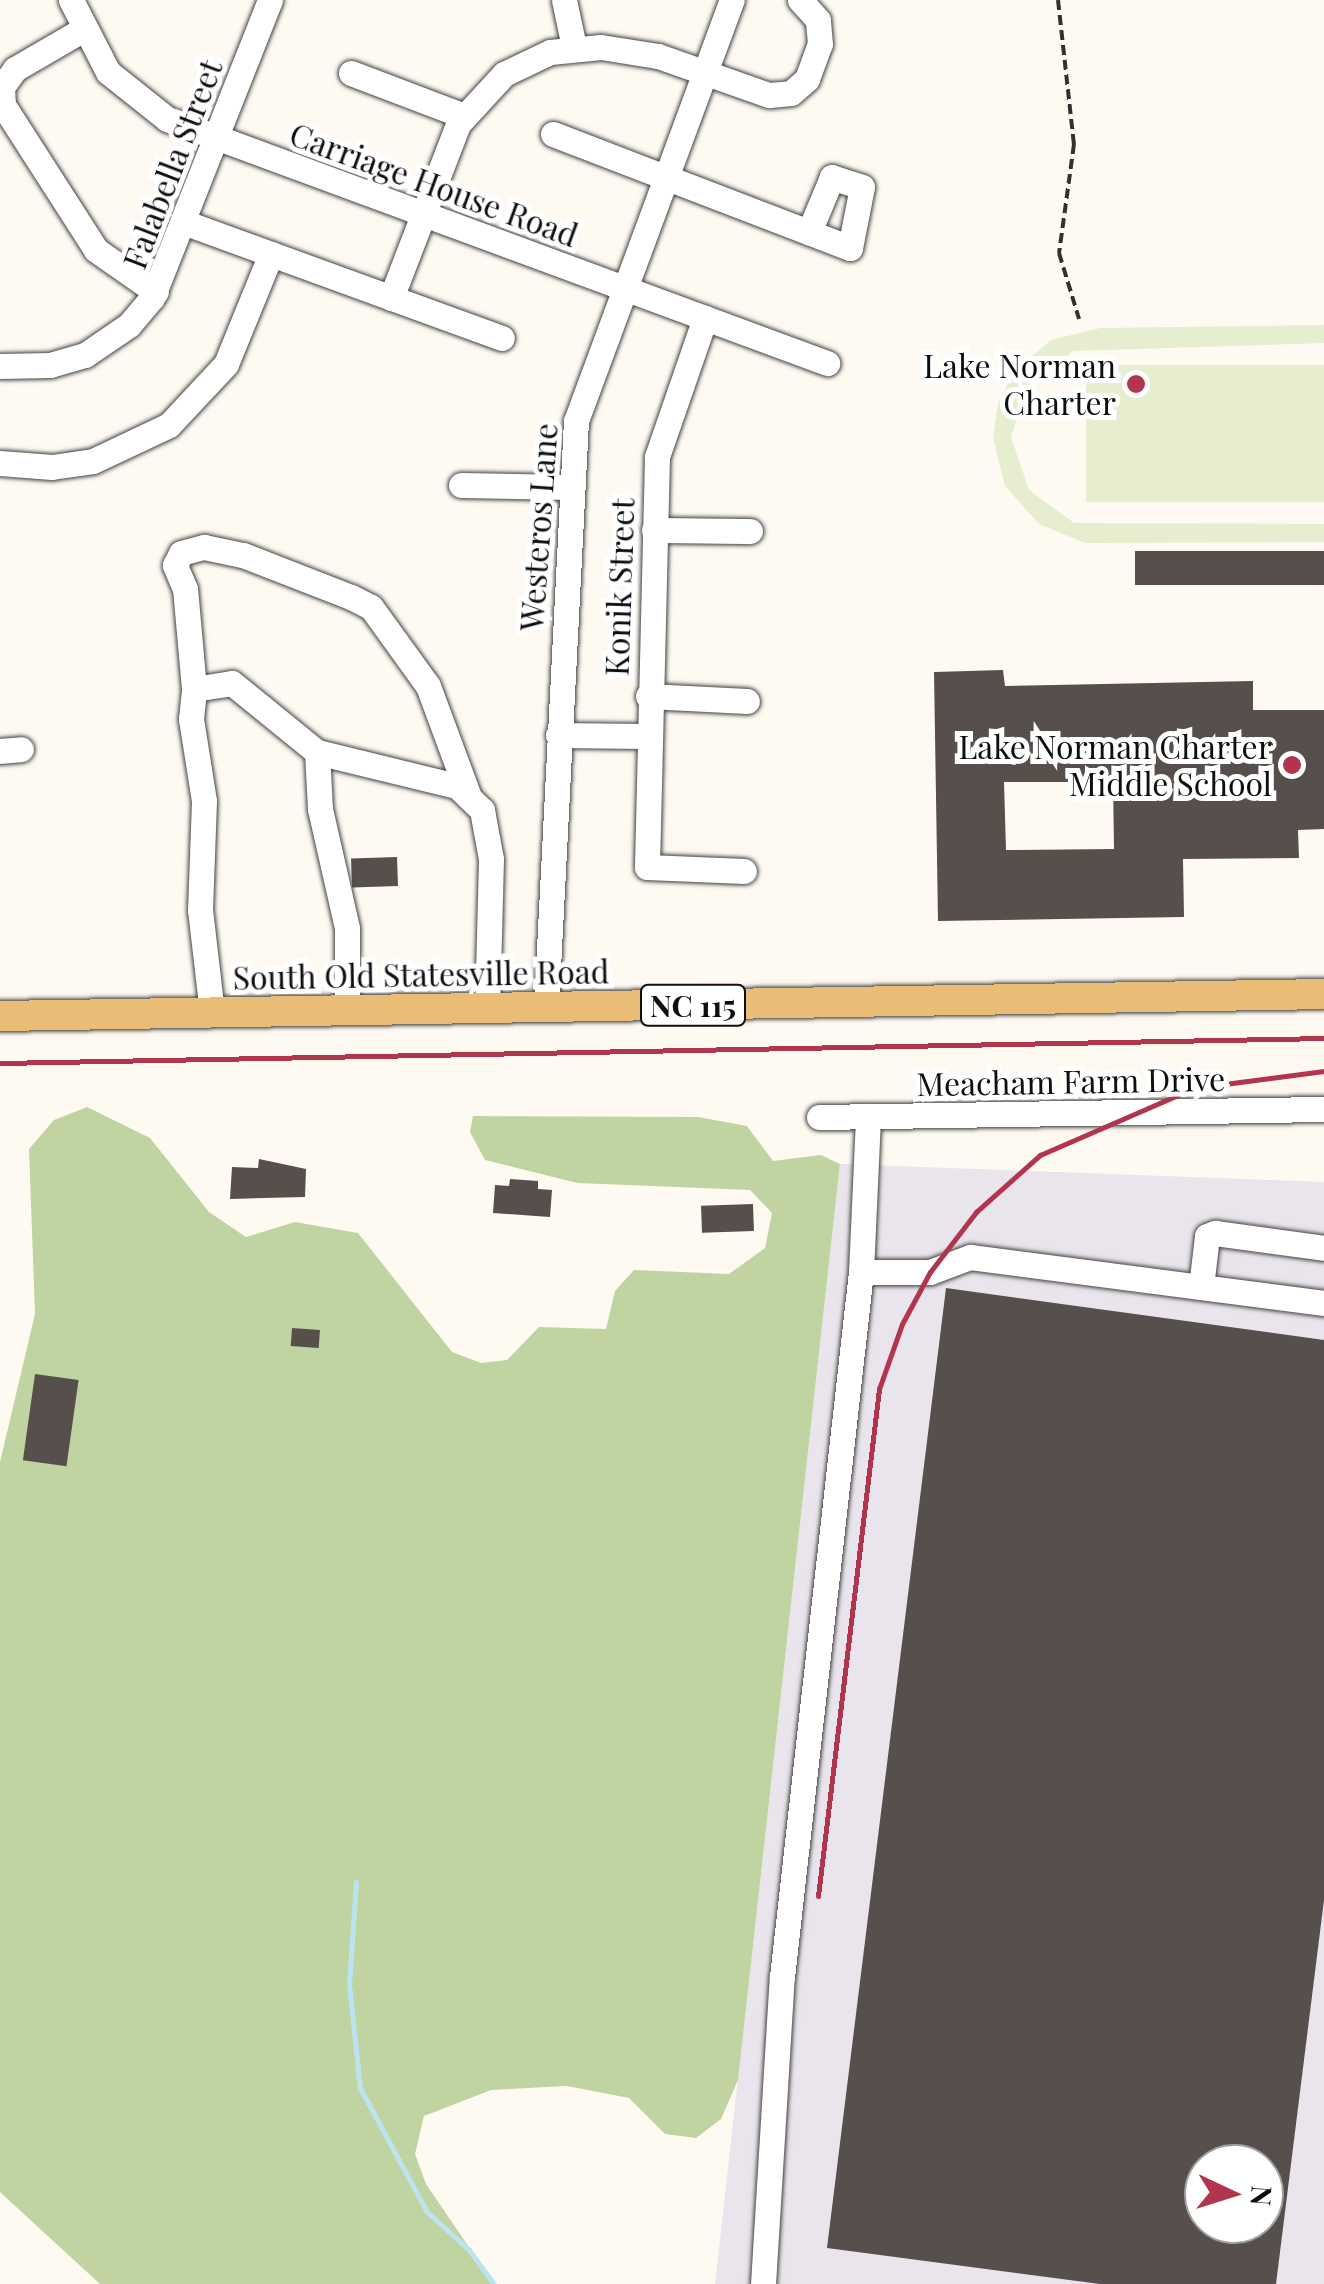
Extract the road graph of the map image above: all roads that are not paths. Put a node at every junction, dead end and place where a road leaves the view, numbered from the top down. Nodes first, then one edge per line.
1 (72, 0) edge
2 (270, 0) edge
3 (564, 0) edge
4 (732, 0) edge
5 (800, 0) edge
6 (82, 30) junction
7 (574, 47) junction
8 (703, 72) junction
9 (351, 74) dead end
10 (464, 116) junction
11 (553, 134) dead end
12 (218, 138) junction
13 (664, 174) junction
14 (421, 214) junction
15 (186, 223) junction
16 (809, 232) dead end
17 (271, 254) junction
18 (622, 288) junction
19 (156, 292) junction
20 (392, 298) junction
21 (705, 318) junction
22 (502, 338) dead end
23 (827, 363) dead end
24 (0, 366) edge
25 (0, 463) edge
26 (461, 484) dead end
27 (569, 487) junction
28 (654, 530) junction
29 (750, 531) dead end
30 (194, 689) junction
31 (648, 696) junction
32 (747, 701) dead end
33 (558, 735) junction
34 (646, 736) junction
35 (316, 752) junction
36 (469, 797) junction
37 (744, 871) dead end
38 (1324, 994) edge
39 (546, 1007) junction
40 (487, 1008) junction
41 (347, 1010) junction
42 (212, 1012) junction
43 (0, 1016) edge
44 (1324, 1110) edge
45 (868, 1116) junction
46 (819, 1117) dead end
47 (1324, 1248) edge
48 (862, 1272) junction
49 (1201, 1287) junction
50 (1324, 1303) edge
51 (763, 2284) edge

1 - 6 street, Carriage House Road
2 - 12 street, Falabella Street
3 - 7 street
4 - 8 street, Westeros Lane
5 - 8 street
6 - 12 street, Carriage House Road
6 - 19 street
7 - 8 street
7 - 10 street
8 - 13 street, Westeros Lane
9 - 10 street
10 - 14 street
11 - 13 street
12 - 14 street, Carriage House Road
12 - 15 street, Falabella Street
13 - 16 street
13 - 18 street, Westeros Lane
14 - 18 street, Carriage House Road
14 - 20 street
15 - 17 street
15 - 19 street, Falabella Street
17 - 20 street
17 - 25 street
18 - 21 street, Carriage House Road
18 - 27 street, Westeros Lane
19 - 24 street, Falabella Street
20 - 22 street
21 - 23 street, Carriage House Road
21 - 28 street, Konik Street
26 - 27 street
27 - 33 street, Westeros Lane
28 - 29 street
28 - 31 street, Konik Street
30 - 35 street
30 - 36 street
30 - 42 street
31 - 32 street
31 - 34 street, Konik Street
33 - 34 street
33 - 39 street, Westeros Lane
34 - 37 street, Konik Street
35 - 36 street
35 - 41 street
36 - 40 street
38 - 39 main road, South Old Statesville Road / NC 115
39 - 40 main road, South Old Statesville Road / NC 115
40 - 41 main road, South Old Statesville Road / NC 115
41 - 42 main road, South Old Statesville Road / NC 115
42 - 43 main road, South Old Statesville Road / NC 115
44 - 45 street, Meacham Farm Drive
45 - 46 street, Meacham Farm Drive
45 - 48 street
47 - 49 street
48 - 49 street
48 - 51 street
49 - 50 street

